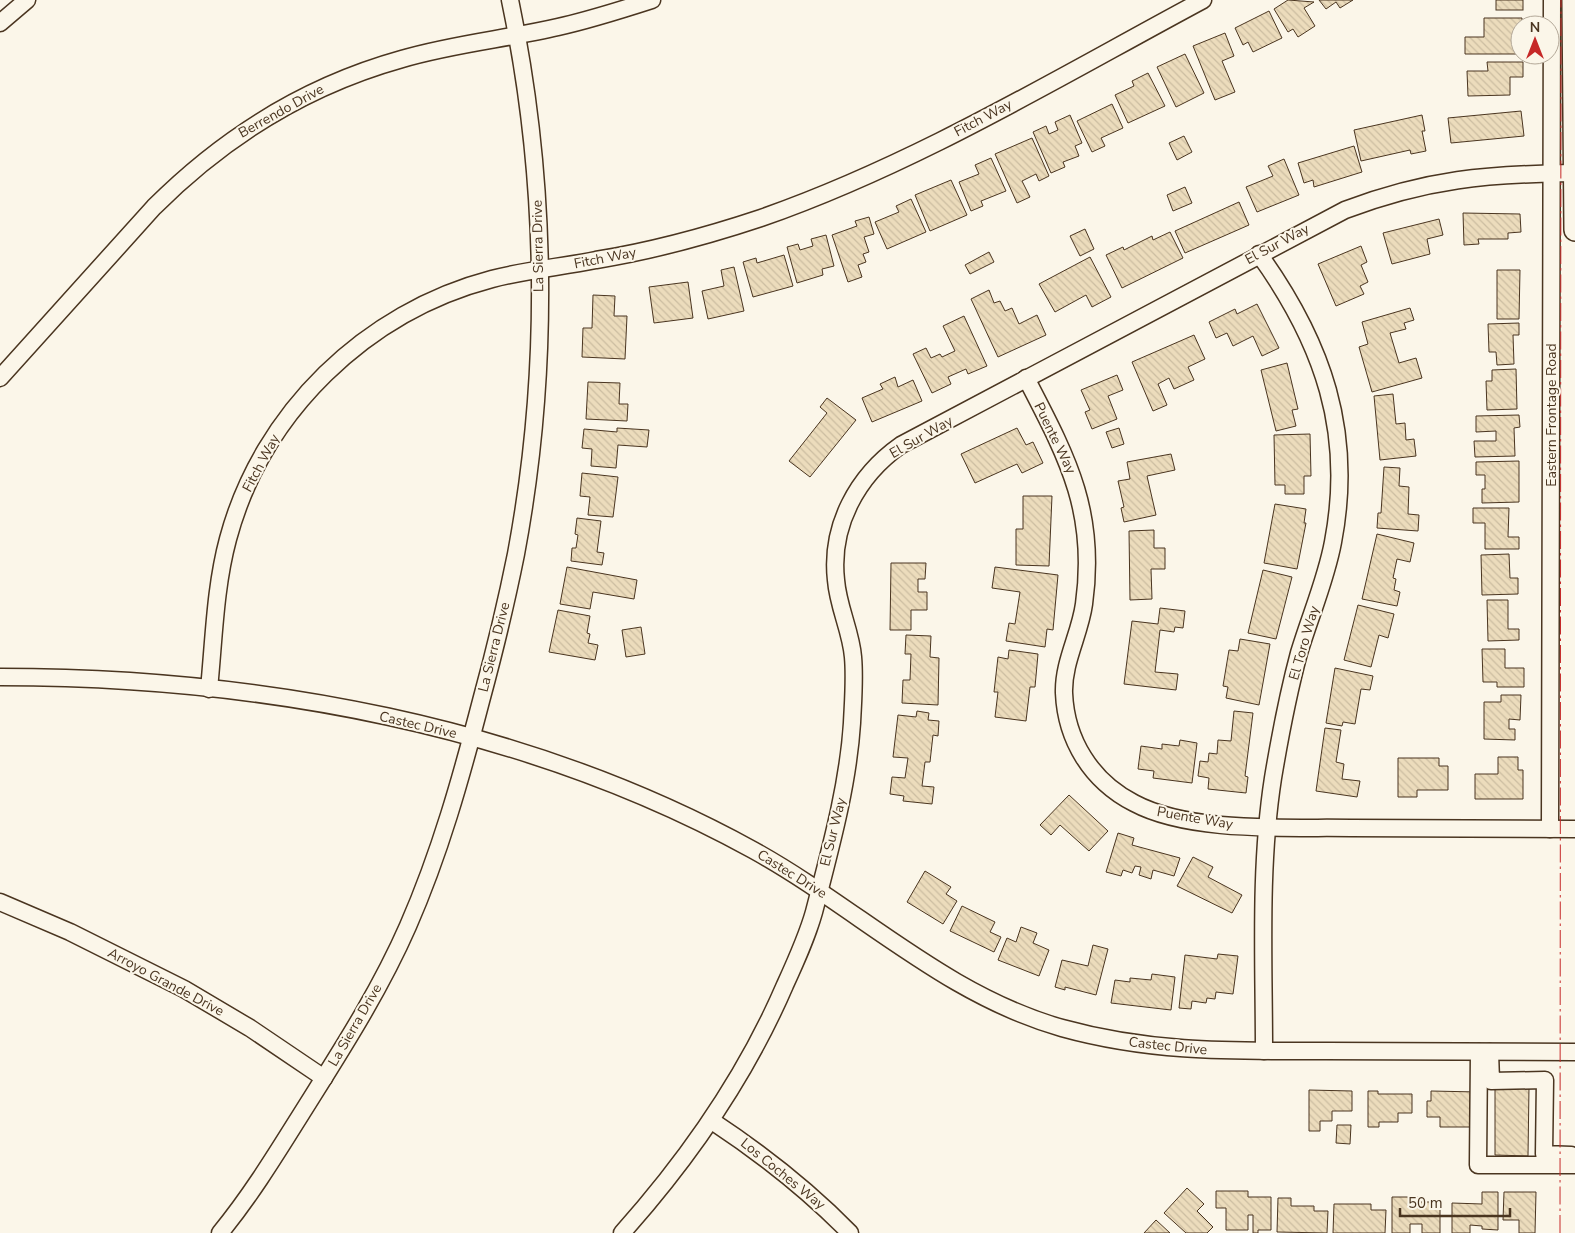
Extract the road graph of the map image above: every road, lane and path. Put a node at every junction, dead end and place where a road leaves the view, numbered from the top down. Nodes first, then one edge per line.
1 (27, 0) edge
2 (510, 0) edge
3 (652, 0) edge
4 (1203, 0) edge
5 (1552, 0) edge
6 (1573, 0) edge
7 (0, 23) edge
8 (517, 36) junction
9 (1574, 46) edge
10 (1552, 173) junction
11 (1574, 173) edge
12 (1575, 230) edge
13 (1259, 254) junction
14 (540, 269) junction
15 (0, 378) edge
16 (1026, 378) junction
17 (0, 677) edge
18 (209, 689) junction
19 (471, 737) junction
20 (1268, 827) junction
21 (1550, 829) junction
22 (1575, 829) edge
23 (819, 890) junction
24 (0, 902) edge
25 (1264, 1051) junction
26 (1484, 1052) junction
27 (1575, 1052) edge
28 (324, 1078) junction
29 (712, 1121) junction
30 (1575, 1155) edge
31 (1575, 1165) edge
32 (220, 1233) edge
33 (622, 1233) edge
34 (850, 1233) edge

1 - 7 street
2 - 8 street, La Sierra Drive
3 - 8 street, Berrendo Drive
4 - 14 street, Fitch Way
5 - 10 street, Eastern Frontage Road
6 - 9 main road
8 - 14 street, La Sierra Drive
8 - 15 street, Berrendo Drive
9 - 11 main road
10 - 11 street, El Sur Way
10 - 13 street, El Sur Way
10 - 21 street, Eastern Frontage Road
11 - 12 main road
13 - 16 street, El Sur Way
13 - 20 street, El Toro Way
14 - 18 street, Fitch Way
14 - 19 street, La Sierra Drive
16 - 20 street, Puente Way
16 - 23 street, El Sur Way
17 - 18 street, Castec Drive
18 - 19 street, Castec Drive
19 - 23 street, Castec Drive
19 - 28 street, La Sierra Drive
20 - 21 street, Puente Way
20 - 25 street, El Toro Way
21 - 22 street, Puente Way
23 - 25 street, Castec Drive
23 - 29 street, El Sur Way
24 - 28 street, Arroyo Grande Drive
25 - 26 street, Castec Drive
26 - 27 street, Castec Drive
26 - 30 street
26 - 31 street
28 - 32 street, La Sierra Drive
29 - 33 street, El Sur Way
29 - 34 street, Los Coches Way

